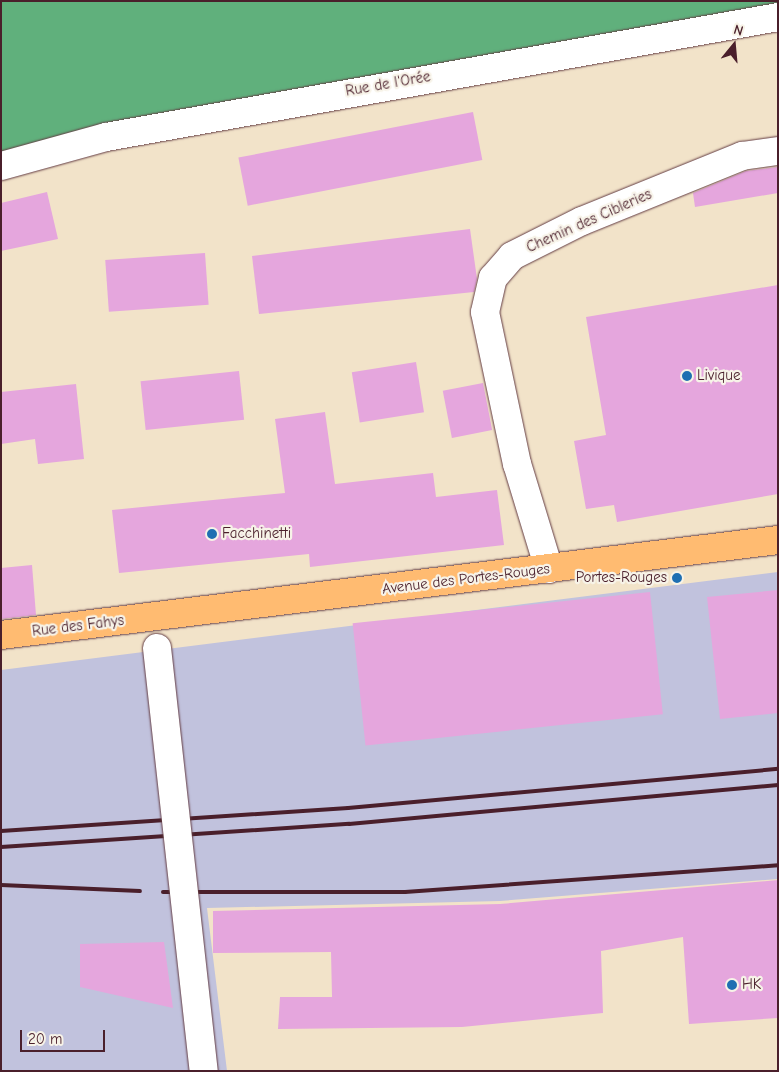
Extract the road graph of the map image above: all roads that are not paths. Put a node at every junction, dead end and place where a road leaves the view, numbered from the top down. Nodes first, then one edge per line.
1 (778, 17) edge
2 (778, 151) edge
3 (1, 166) edge
4 (778, 540) edge
5 (549, 569) junction
6 (154, 617) junction
7 (1, 635) edge
8 (204, 1071) edge

1 - 3 street, Rue de l'Orée
2 - 5 street, Chemin des Cibleries
4 - 5 main road, Avenue des Portes-Rouges
5 - 6 main road, Avenue des Portes-Rouges
6 - 7 main road, Rue des Fahys
6 - 8 street, bridge

